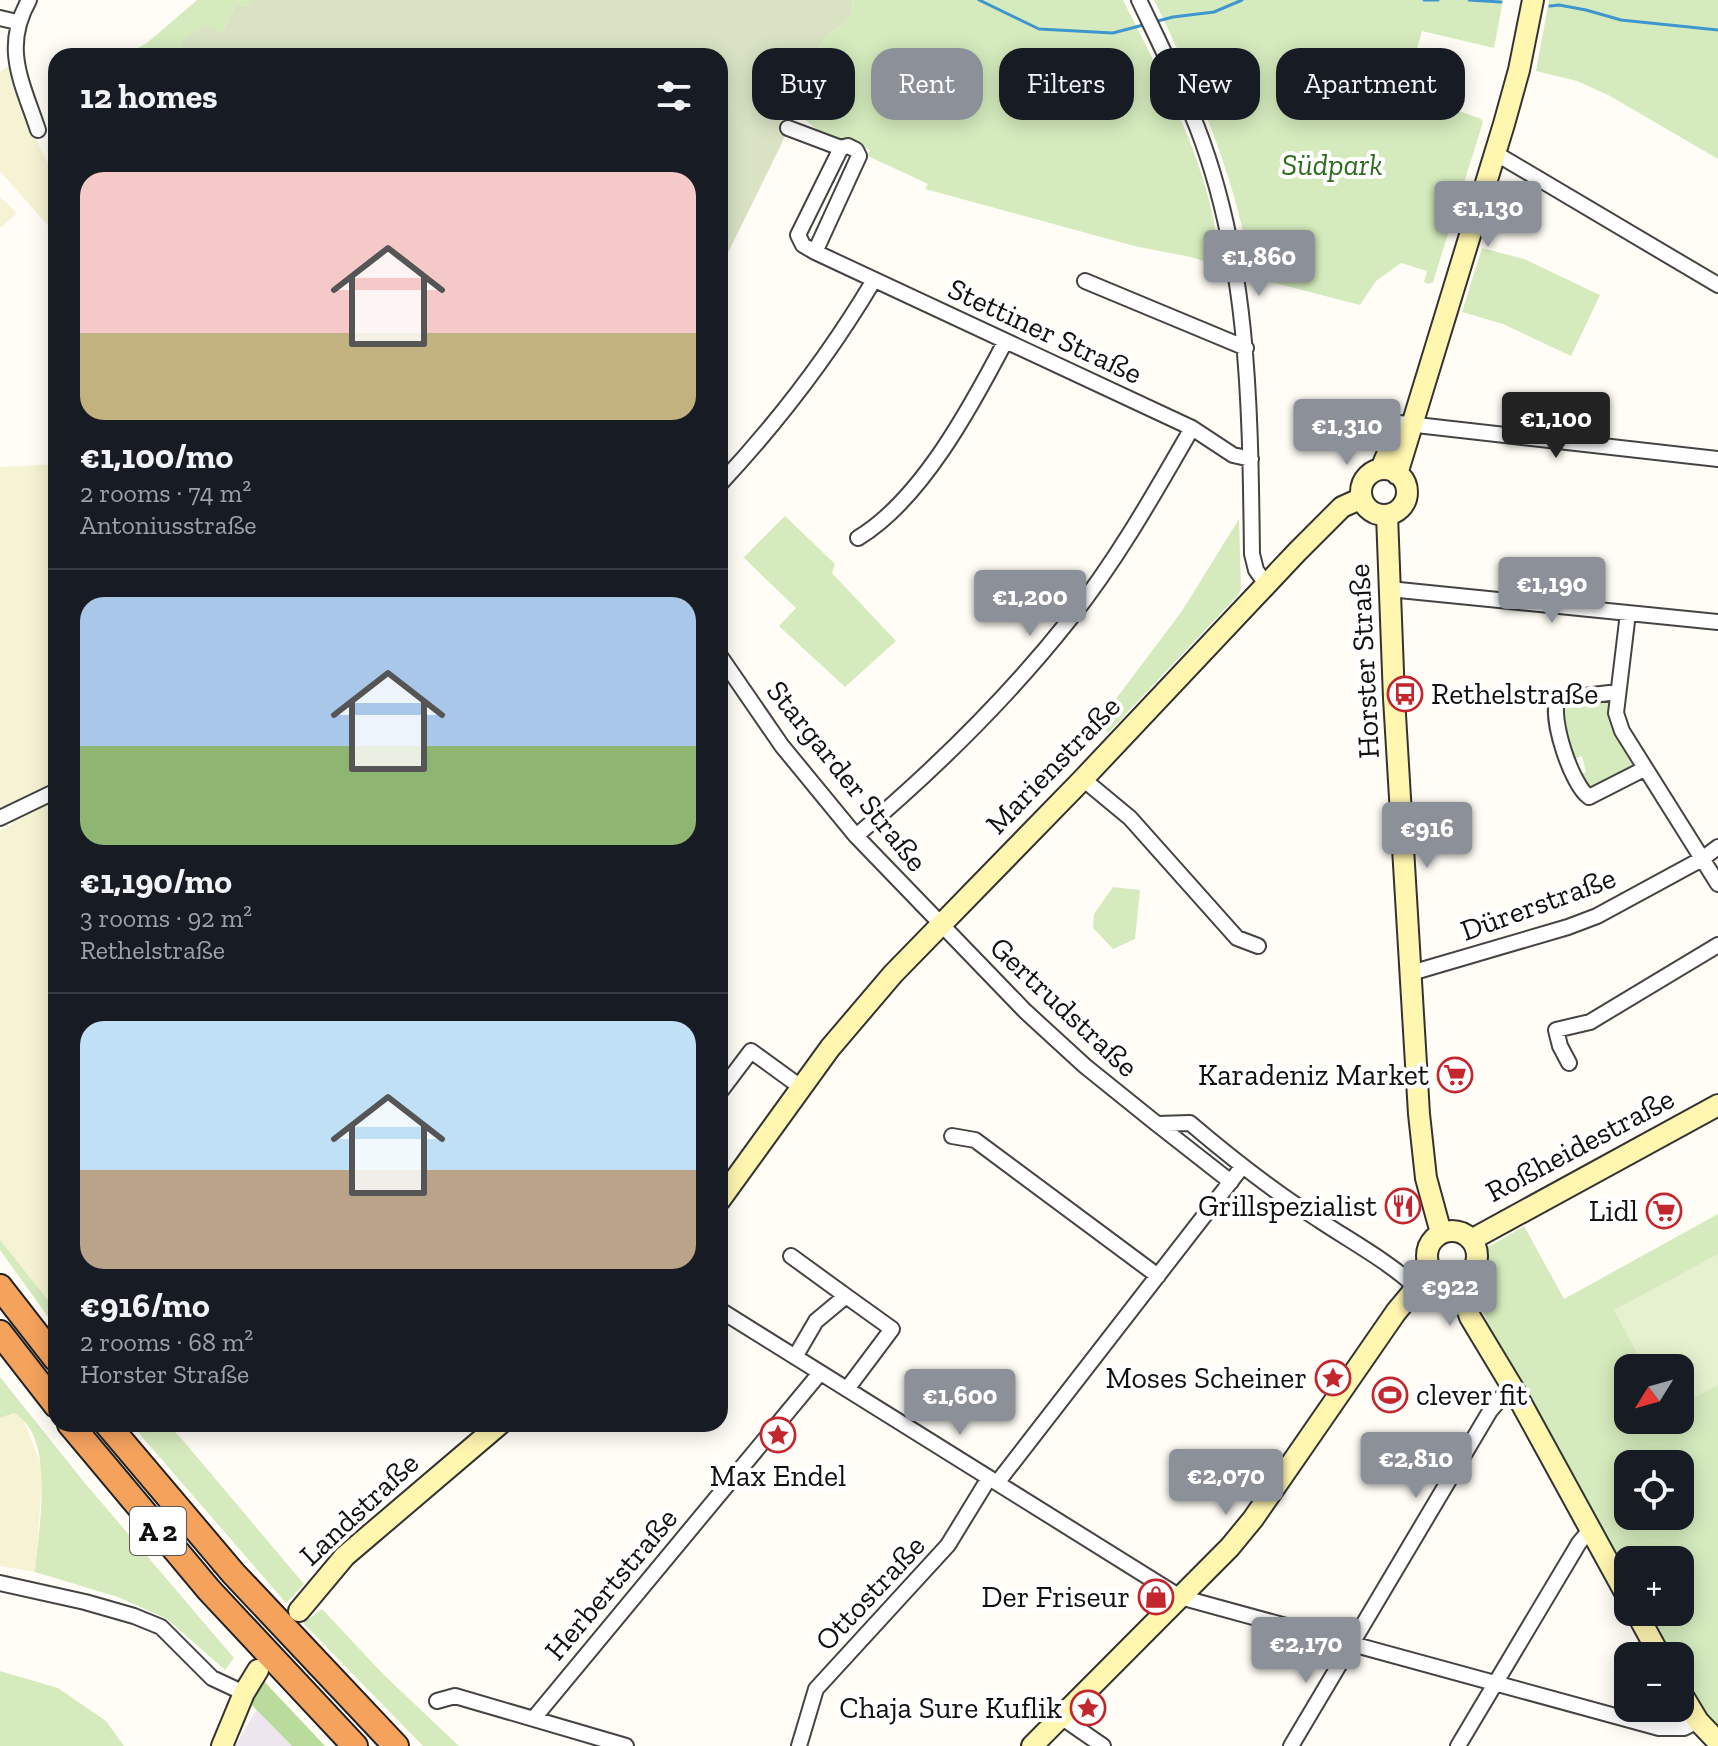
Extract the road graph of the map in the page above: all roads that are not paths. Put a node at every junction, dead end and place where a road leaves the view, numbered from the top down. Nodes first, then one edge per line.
1 (29, 0) edge
2 (1522, 0) edge
3 (1533, 0) edge
4 (1141, 3) edge
5 (0, 18) edge
6 (17, 22) junction
7 (788, 128) dead end
8 (38, 130) dead end
9 (841, 148) junction
10 (1495, 153) junction
11 (815, 252) junction
12 (874, 280) junction
13 (1085, 281) dead end
14 (1718, 285) edge
15 (1005, 342) junction
16 (1246, 348) junction
17 (1405, 424) junction
18 (1192, 428) junction
19 (1251, 459) junction
20 (1718, 459) edge
21 (1389, 472) junction
22 (728, 475) edge
23 (1362, 498) junction
24 (1387, 515) junction
25 (858, 538) dead end
26 (1266, 584) junction
27 (1389, 589) junction
28 (1628, 613) junction
29 (1718, 622) edge
30 (728, 668) edge
31 (1618, 692) junction
32 (1644, 769) junction
33 (1083, 779) junction
34 (48, 795) edge
35 (0, 818) edge
36 (856, 836) junction
37 (1718, 847) edge
38 (1702, 859) junction
39 (1718, 884) edge
40 (939, 925) junction
41 (1718, 945) edge
42 (1258, 946) dead end
43 (1411, 973) junction
44 (1569, 1063) dead end
45 (728, 1081) edge
46 (802, 1088) junction
47 (1718, 1105) edge
48 (1157, 1124) junction
49 (952, 1136) dead end
50 (1242, 1167) junction
51 (1231, 1182) junction
52 (728, 1189) edge
53 (1441, 1233) junction
54 (1471, 1240) junction
55 (791, 1256) dead end
56 (1431, 1270) junction
57 (1158, 1276) junction
58 (1462, 1278) junction
59 (0, 1287) edge
60 (1416, 1287) junction
61 (846, 1296) junction
62 (728, 1315) edge
63 (0, 1333) edge
64 (48, 1349) edge
65 (795, 1357) junction
66 (820, 1373) junction
67 (847, 1389) junction
68 (1514, 1390) junction
69 (48, 1395) edge
70 (77, 1432) edge
71 (114, 1432) edge
72 (490, 1432) edge
73 (993, 1480) junction
74 (1590, 1530) junction
75 (1614, 1573) edge
76 (0, 1583) edge
77 (1180, 1597) junction
78 (299, 1611) dead end
79 (1353, 1644) junction
80 (258, 1670) dead end
81 (1497, 1683) junction
82 (244, 1693) junction
83 (437, 1701) dead end
84 (1061, 1717) junction
85 (534, 1718) junction
86 (1691, 1724) joint
87 (1718, 1742) edge
88 (222, 1746) edge
89 (355, 1746) edge
90 (396, 1746) edge
91 (626, 1746) edge
92 (799, 1746) edge
93 (1032, 1746) edge
94 (1103, 1746) edge
95 (1291, 1746) edge
96 (1458, 1746) edge

1 - 6 street
2 - 17 main road
3 - 10 main road
4 - 16 street
5 - 6 street
6 - 8 street
7 - 9 street
9 - 11 street
9 - 11 street
10 - 14 street
10 - 17 main road
11 - 12 street, Stettiner Straße
12 - 15 street, Stettiner Straße
12 - 22 street
13 - 16 street
15 - 18 street, Stettiner Straße
15 - 25 street
16 - 19 street
17 - 20 street
17 - 21 main road
18 - 19 street, Stettiner Straße
18 - 36 street
19 - 26 street
21 - 23 main road
21 - 24 main road
23 - 24 main road
23 - 26 main road, Marienstraße
24 - 27 main road, Horster Straße
26 - 33 main road, Marienstraße
27 - 28 street
27 - 43 main road, Horster Straße
28 - 29 street
28 - 31 street
30 - 36 street, Stargarder Straße
31 - 32 street
31 - 32 street
32 - 38 street
33 - 40 main road, Marienstraße
33 - 42 street
34 - 35 street
36 - 40 street, Stargarder Straße
37 - 38 street, Dürerstraße
38 - 39 street
38 - 43 street, Dürerstraße
40 - 46 main road, Marienstraße
40 - 48 street, Gertrudstraße
41 - 44 street
43 - 53 main road, Horster Straße
45 - 46 street
46 - 52 main road, Marienstraße
47 - 54 main road, Roßheidestraße
48 - 50 street
48 - 51 street, Gertrudstraße
49 - 57 street
50 - 51 street, Ottostraße
50 - 60 street
51 - 57 street, Ottostraße
53 - 54 main road
53 - 56 main road
54 - 58 main road
55 - 61 street
56 - 58 main road
56 - 60 main road
57 - 73 street, Ottostraße
58 - 68 main road
59 - 64 highway
60 - 77 main road
61 - 65 street
61 - 67 street
62 - 65 street
63 - 69 highway
65 - 66 street
66 - 67 street
66 - 85 street, Herbertstraße
67 - 73 street
68 - 74 main road
68 - 79 street
70 - 89 highway, A 2
71 - 90 highway, A 2
72 - 78 main road, Landstraße
73 - 77 street
73 - 92 street, Ottostraße
74 - 75 main road
74 - 81 street
76 - 82 street
77 - 79 street
77 - 84 main road
79 - 81 street
79 - 95 street
80 - 82 main road
81 - 86 street
81 - 96 street
82 - 88 main road
83 - 85 street
84 - 93 main road
84 - 94 street
85 - 91 street
86 - 87 main road

